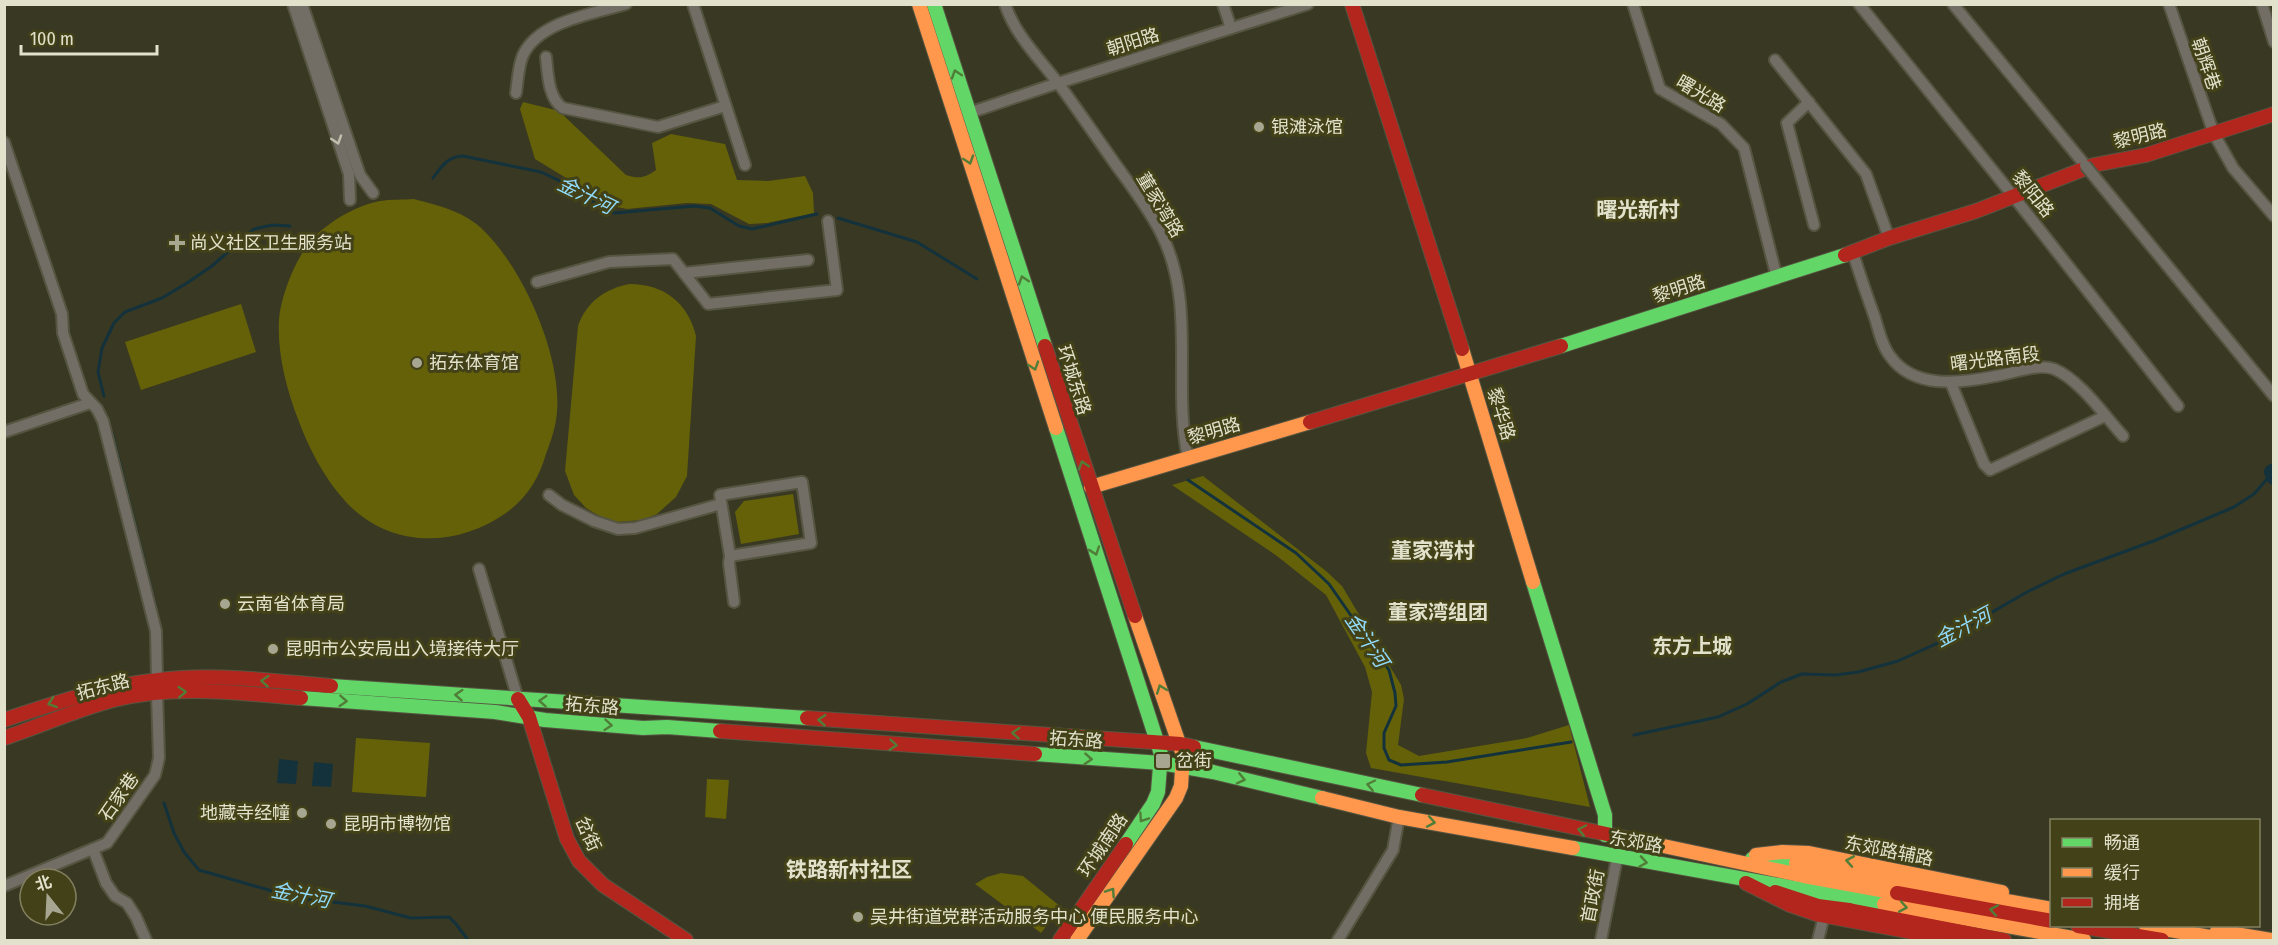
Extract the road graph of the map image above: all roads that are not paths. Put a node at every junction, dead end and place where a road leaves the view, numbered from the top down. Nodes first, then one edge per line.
1 (292, 4) edge
2 (302, 4) edge
3 (626, 4) edge
4 (693, 4) edge
5 (919, 4) edge
6 (934, 4) edge
7 (1005, 4) edge
8 (1223, 4) edge
9 (1308, 4) edge
10 (1352, 4) edge
11 (1633, 4) edge
12 (1859, 4) edge
13 (1953, 4) edge
14 (2169, 4) edge
15 (2262, 4) edge
16 (1232, 28) junction
17 (2274, 42) edge
18 (546, 57) dead end
19 (1774, 60) dead end
20 (1058, 82) junction
21 (516, 93) dead end
22 (1809, 102) junction
23 (725, 106) junction
24 (969, 113) junction
25 (2274, 114) edge
26 (2214, 134) junction
27 (4, 142) edge
28 (745, 165) dead end
29 (373, 193) dead end
30 (2014, 197) junction
31 (350, 200) dead end
32 (2274, 216) edge
33 (828, 221) dead end
34 (1814, 225) dead end
35 (1889, 238) junction
36 (1853, 253) junction
37 (808, 260) dead end
38 (684, 273) junction
39 (1777, 278) junction
40 (537, 282) dead end
41 (1470, 375) junction
42 (1951, 383) junction
43 (2274, 396) edge
44 (90, 403) junction
45 (2178, 406) dead end
46 (2106, 416) junction
47 (4, 432) edge
48 (2123, 436) dead end
49 (1188, 458) junction
50 (1090, 487) junction
51 (549, 495) dead end
52 (721, 504) junction
53 (730, 556) junction
54 (479, 569) dead end
55 (734, 602) dead end
56 (157, 678) junction
57 (157, 694) junction
58 (518, 699) junction
59 (525, 717) junction
60 (4, 720) edge
61 (4, 738) edge
62 (1158, 743) junction
63 (1181, 744) junction
64 (1161, 763) junction
65 (1183, 766) junction
66 (1399, 817) junction
67 (1605, 835) junction
68 (93, 849) junction
69 (1617, 858) junction
70 (1719, 858) junction
71 (1718, 874) junction
72 (4, 886) edge
73 (2050, 901) edge
74 (2050, 909) edge
75 (1824, 916) junction
76 (2050, 921) edge
77 (2084, 927) edge
78 (2152, 927) edge
79 (2193, 927) edge
80 (146, 940) edge
81 (674, 940) edge
82 (686, 940) edge
83 (1060, 940) edge
84 (1077, 940) edge
85 (1338, 940) edge
86 (1601, 940) edge
87 (1818, 940) edge
88 (1954, 940) edge
89 (2004, 940) edge
90 (2084, 940) edge
91 (2162, 940) edge
92 (2228, 940) edge
93 (2271, 940) edge

1 -> 31 street
2 - 29 street
3 - 21 street
4 - 23 street
5 -> 62 main road, 环城东路
24 -> 6 main road, 环城东路
7 - 20 street, 董家湾路
8 - 16 street
9 - 16 street, 朝阳路
10 - 41 main road, 黎华路
11 - 39 street, 曙光路
12 - 30 street, 黎阳路
13 - 43 street, bridge
14 - 26 street, 朝辉巷
15 - 17 street
16 - 20 street, 朝阳路
18 - 23 street
19 - 22 street
20 - 24 street, 朝阳路
20 - 49 street, 董家湾路
22 - 34 street
22 - 35 street
23 - 28 street
50 -> 24 main road, 环城东路
25 - 26 main road, 黎明路
26 - 30 main road, 黎明路
26 - 32 street, 朝辉巷
27 - 44 street
30 - 35 main road, 黎明路
30 - 45 street, 黎阳路
33 - 38 street
35 - 36 main road, 黎明路
36 - 39 main road, 黎明路
36 - 42 street, 曙光路南段
37 - 38 street
38 - 40 street
39 - 41 main road, 黎明路
41 - 49 main road, 黎明路
41 - 67 main road, 黎华路
42 - 46 street, 曙光路南段
42 - 46 street
44 - 47 street
44 - 56 street
46 - 48 street, 曙光路南段
49 - 50 main road, 黎明路
63 -> 50 main road, 环城东路
51 - 52 street
52 - 53 street
52 - 53 street
53 - 55 street
54 - 58 street, 岔街
58 -> 56 main road, 拓东路
56 -> 60 main road, 拓东路
57 -> 59 main road, 拓东路
57 - 61 main road, 拓东路
57 - 68 street, 石家巷
58 - 59 main road, 岔街
62 -> 58 main road, 拓东路
59 -> 64 main road, 拓东路
59 - 81 main road, 岔街
59 - 82 main road, 岔街
62 - 63 main road, 拓东路
62 - 64 main road, 环城东路
63 - 65 main road, 环城东路
67 -> 63 main road, 东郊路
64 - 65 main road, 拓东路
64 -> 83 main road, 环城南路
65 -> 66 main road, 东郊路
84 -> 65 main road, 环城南路
66 -> 69 main road, 东郊路
66 - 85 street
67 - 70 main road, 东郊路
68 - 72 street, 石家巷
68 - 80 street
69 -> 71 main road, 东郊路
69 - 86 street, 首政街
73 -> 70 main road, 东郊路辅路
70 - 74 main road
76 -> 70 main road, 东郊路
71 - 75 main road
71 - 89 main road
71 -> 90 main road, 东郊路
75 - 87 street
75 - 88 main road
77 - 91 main road
78 - 92 main road
79 - 93 main road

